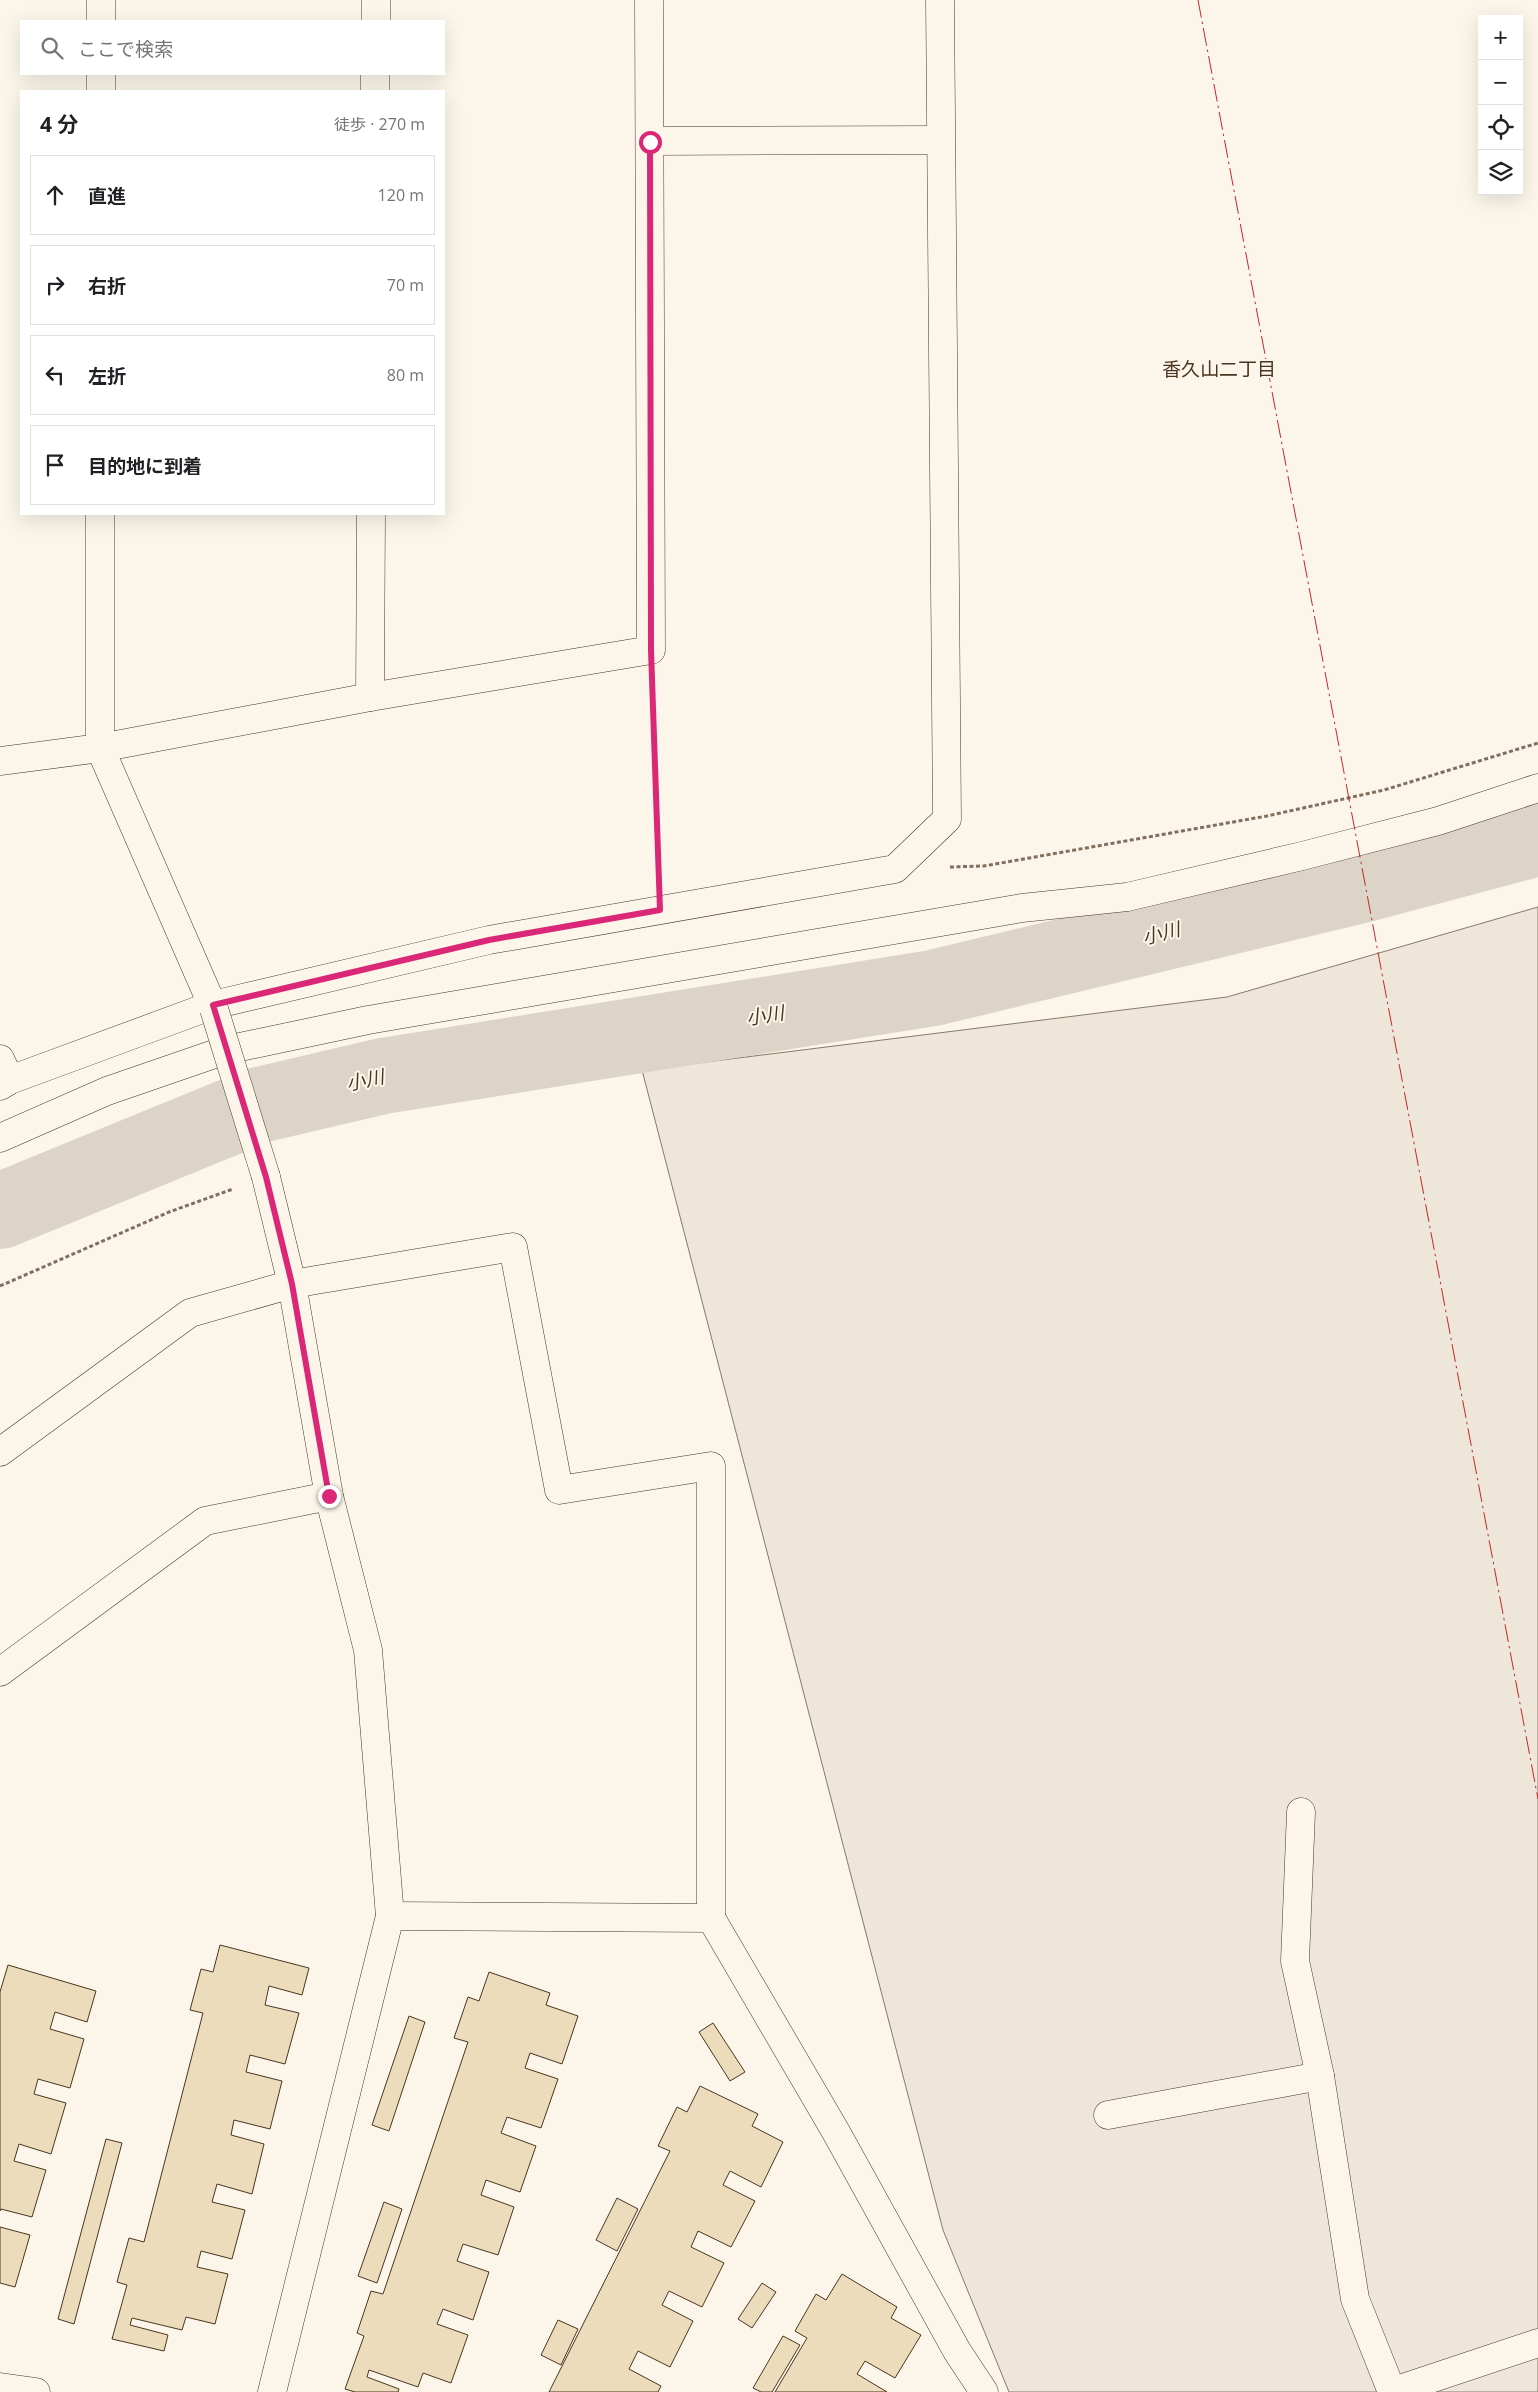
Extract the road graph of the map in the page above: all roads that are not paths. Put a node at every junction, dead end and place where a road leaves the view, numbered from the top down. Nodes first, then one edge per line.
1 (101, 0) edge
2 (376, 0) edge
3 (649, 0) edge
4 (940, 0) edge
5 (101, 20) edge
6 (376, 20) edge
7 (101, 75) edge
8 (375, 75) edge
9 (101, 90) edge
10 (375, 90) edge
11 (940, 140) junction
12 (650, 142) junction
13 (100, 515) edge
14 (372, 515) edge
15 (370, 697) junction
16 (100, 748) junction
17 (0, 761) edge
18 (1538, 788) edge
19 (213, 1007) junction
20 (226, 1050) junction
21 (4, 1075) edge
22 (0, 1138) edge
23 (292, 1284) junction
24 (0, 1452) edge
25 (329, 1496) junction
26 (0, 1672) edge
27 (1301, 1812) dead end
28 (390, 1916) junction
29 (711, 1918) junction
30 (1320, 2076) junction
31 (1108, 2115) dead end
32 (1538, 2343) edge
33 (0, 2387) edge
34 (36, 2392) edge
35 (272, 2392) edge
36 (984, 2392) edge
37 (1391, 2392) edge

1 - 5 street
2 - 6 street
3 - 12 street
4 - 11 street
7 - 9 street
8 - 10 street
11 - 12 street
11 - 19 street
12 - 15 street
13 - 16 street
14 - 15 street
15 - 16 street
16 - 17 street
16 - 19 street
18 - 20 street
19 - 20 street, bridge
19 - 21 street
20 - 22 street
20 - 23 street, bridge
23 - 24 street
23 - 25 street
23 - 29 street
25 - 26 street
25 - 28 street
27 - 30 street
28 - 29 street
28 - 35 street
29 - 36 street
30 - 31 street
30 - 37 street
32 - 37 street
33 - 34 street

